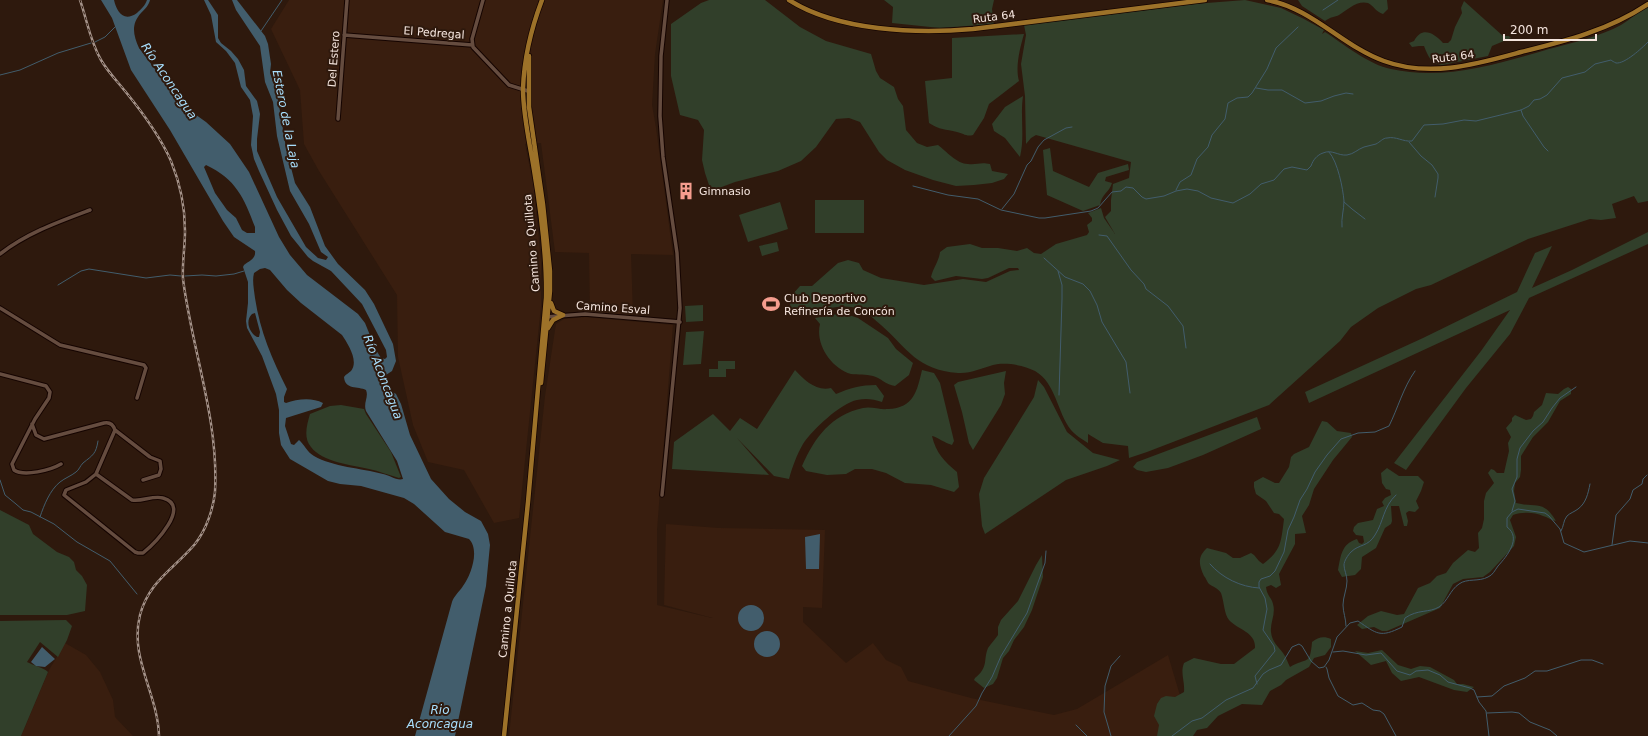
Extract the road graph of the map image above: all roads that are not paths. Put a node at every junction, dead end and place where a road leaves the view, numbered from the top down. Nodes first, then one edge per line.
1 (347, 0) edge
2 (483, 0) edge
3 (542, 0) edge
4 (667, 0) edge
5 (789, 0) edge
6 (1205, 0) edge
7 (1267, 0) edge
8 (1648, 4) edge
9 (344, 35) junction
10 (472, 45) junction
11 (526, 90) junction
12 (338, 119) dead end
13 (90, 210) dead end
14 (0, 254) edge
15 (550, 291) junction
16 (0, 308) edge
17 (563, 315) junction
18 (546, 317) junction
19 (680, 322) junction
20 (546, 341) junction
21 (0, 374) edge
22 (137, 398) dead end
23 (32, 424) junction
24 (115, 430) junction
25 (61, 464) dead end
26 (96, 474) junction
27 (143, 480) dead end
28 (530, 483) junction
29 (662, 496) dead end
30 (504, 736) edge

1 - 9 street, Del Estero
2 - 10 street
3 - 11 main road, Camino a Quillota
4 - 19 street
5 - 6 main road, Ruta 64
7 - 8 main road, Ruta 64
9 - 10 street, El Pedregal
9 - 12 street, Del Estero
10 - 11 street, El Pedregal
11 - 15 main road, Camino a Quillota
11 - 18 main road, Camino a Quillota
13 - 14 street
15 - 17 main road
15 - 18 main road, Camino a Quillota
16 - 22 street
17 - 18 street, Camino Esval
17 - 19 street, Camino Esval
17 - 20 main road
18 - 20 main road, Camino a Quillota
18 - 28 main road, Camino a Quillota
19 - 29 street
20 - 28 main road, Camino a Quillota
21 - 23 street
23 - 24 street
23 - 25 street
24 - 26 street
24 - 27 street
26 - 26 street
28 - 30 main road, Camino a Quillota

